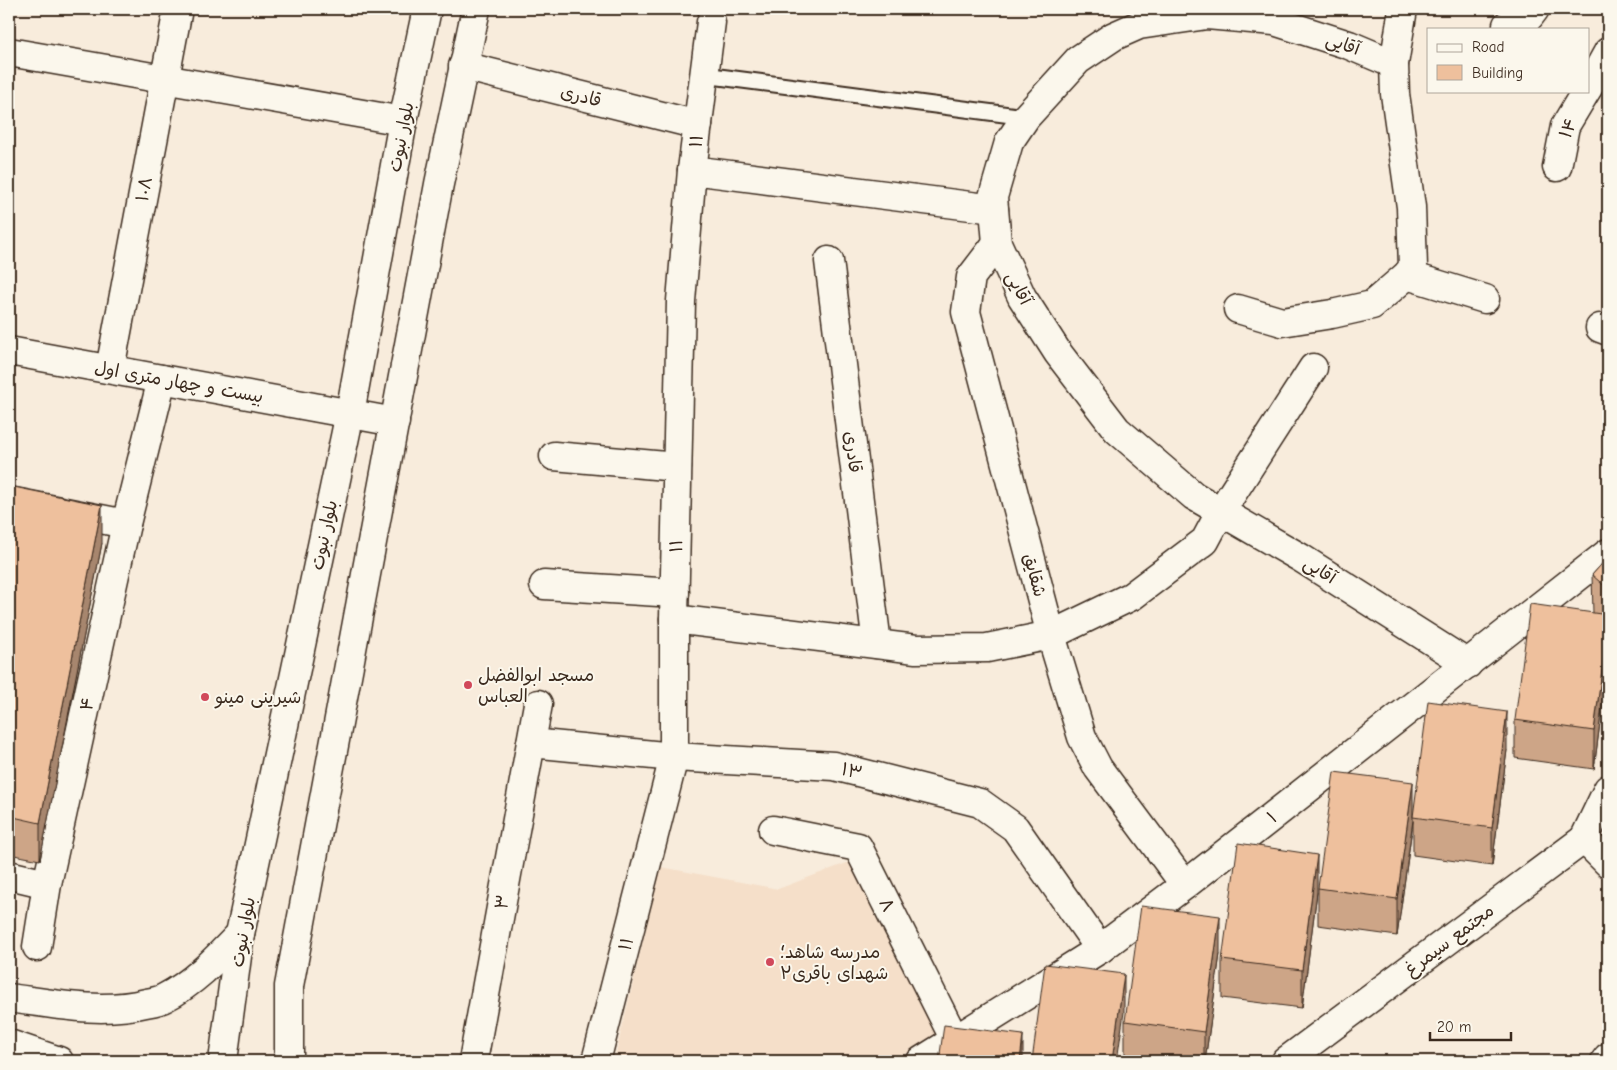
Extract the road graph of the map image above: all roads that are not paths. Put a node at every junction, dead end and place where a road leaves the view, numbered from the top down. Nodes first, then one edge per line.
1 (178, 9) edge
2 (427, 9) edge
3 (476, 9) edge
4 (1404, 9) edge
5 (1535, 9) edge
6 (1141, 17) edge
7 (711, 22) dead end
8 (1507, 25) dead end
9 (9, 52) edge
10 (1608, 52) edge
11 (1394, 64) junction
12 (463, 66) junction
13 (704, 75) junction
14 (164, 79) junction
15 (1590, 84) edge
16 (1585, 92) edge
17 (1026, 117) junction
18 (403, 121) junction
19 (698, 125) junction
20 (1557, 167) dead end
21 (692, 170) junction
22 (994, 209) junction
23 (996, 243) junction
24 (829, 261) dead end
25 (1406, 275) junction
26 (1485, 299) dead end
27 (1238, 309) dead end
28 (9, 351) edge
29 (1313, 368) dead end
30 (110, 369) junction
31 (162, 379) junction
32 (350, 413) junction
33 (395, 422) junction
34 (554, 456) dead end
35 (677, 467) junction
36 (9, 501) edge
37 (1221, 512) junction
38 (126, 524) junction
39 (1608, 553) edge
40 (544, 584) dead end
41 (675, 606) junction
42 (1051, 635) junction
43 (877, 644) junction
44 (1468, 664) junction
45 (538, 704) dead end
46 (531, 743) junction
47 (674, 757) junction
48 (1608, 789) edge
49 (773, 830) dead end
50 (1584, 839) junction
51 (1608, 863) edge
52 (9, 875) edge
53 (47, 884) junction
54 (1185, 885) junction
55 (240, 934) junction
56 (37, 947) dead end
57 (1100, 948) junction
58 (9, 998) edge
59 (954, 1040) junction
60 (9, 1044) edge
61 (1608, 1057) edge
62 (59, 1061) edge
63 (224, 1061) edge
64 (289, 1061) edge
65 (473, 1061) edge
66 (596, 1061) edge
67 (921, 1061) edge
68 (1286, 1061) edge
69 (1605, 1061) edge

1 - 14 street, ۱۰۸
2 - 18 street, بلوار نبوت
3 - 12 street
4 - 11 street
5 - 8 street
6 - 11 street, آقایی
6 - 17 street, آقایی
7 - 13 street, ۱۱
9 - 14 street
10 - 15 street
11 - 25 street
12 - 19 street, قادری
12 - 33 street
13 - 17 lane
13 - 19 street, ۱۱
14 - 18 street
14 - 30 street, ۱۰۸
16 - 20 street, ۱۴
17 - 22 street, آقایی
18 - 32 street, بلوار نبوت
19 - 21 street, ۱۱
21 - 22 street
21 - 35 street, ۱۱
22 - 23 street, آقایی
23 - 37 street, آقایی
23 - 42 street, شقایق
24 - 43 street, قادری
25 - 26 street
25 - 27 street
28 - 30 street, بیست و چهار متری اول
29 - 37 street
30 - 31 street, بیست و چهار متری اول
31 - 32 street, بیست و چهار متری اول
31 - 38 street, ۴
32 - 33 street, بیست و چهار متری اول
32 - 55 street, بلوار نبوت
33 - 64 street
34 - 35 street
35 - 41 street, ۱۱
36 - 38 street
37 - 42 street
37 - 44 street, آقایی
38 - 53 street, ۴
39 - 44 street, ۱
40 - 41 street
41 - 43 street
41 - 47 street, ۱۱
42 - 43 street
42 - 54 street, شقایق
44 - 54 street, ۱
45 - 46 street, ۳
46 - 47 street, ۱۳
46 - 65 street, ۳
47 - 57 street, ۱۳
47 - 66 street, ۱۱
48 - 50 street
49 - 59 street, ۸
50 - 51 street
50 - 68 street, مجتمع سیمرغ
52 - 53 street
53 - 56 street, ۴
54 - 57 street, ۱
55 - 58 street
55 - 63 street, بلوار نبوت
57 - 59 street, ۱
59 - 67 street, ۱
60 - 62 street
61 - 69 street

